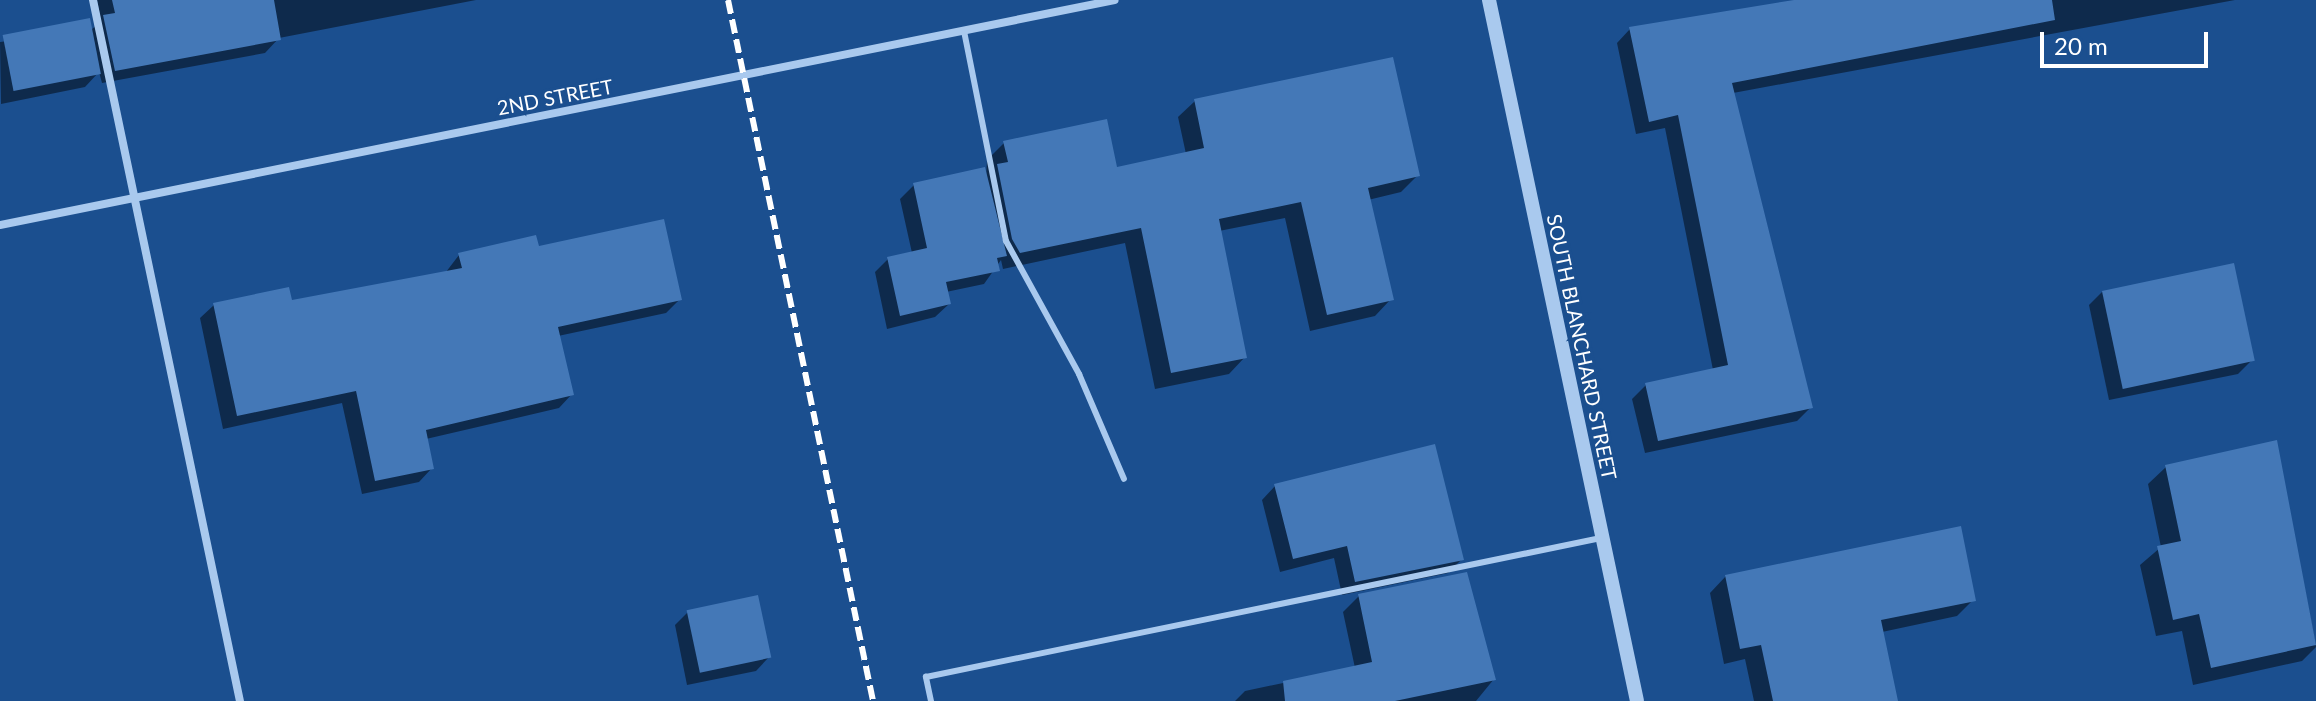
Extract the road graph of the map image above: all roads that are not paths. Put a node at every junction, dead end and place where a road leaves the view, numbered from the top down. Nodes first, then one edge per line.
1 (93, 0) edge
2 (1115, 0) edge
3 (1489, 0) edge
4 (964, 31) junction
5 (137, 197) junction
6 (0, 225) edge
7 (1124, 479) dead end
8 (1601, 538) junction
9 (240, 701) edge
10 (931, 701) edge
11 (1637, 701) edge

1 - 5 street
2 - 4 street, 2ND STREET
3 - 8 street, SOUTH BLANCHARD STREET
4 - 5 street, 2ND STREET
4 - 7 lane
5 - 6 street, 2ND STREET
5 - 9 street
8 - 10 lane
8 - 11 street, SOUTH BLANCHARD STREET

